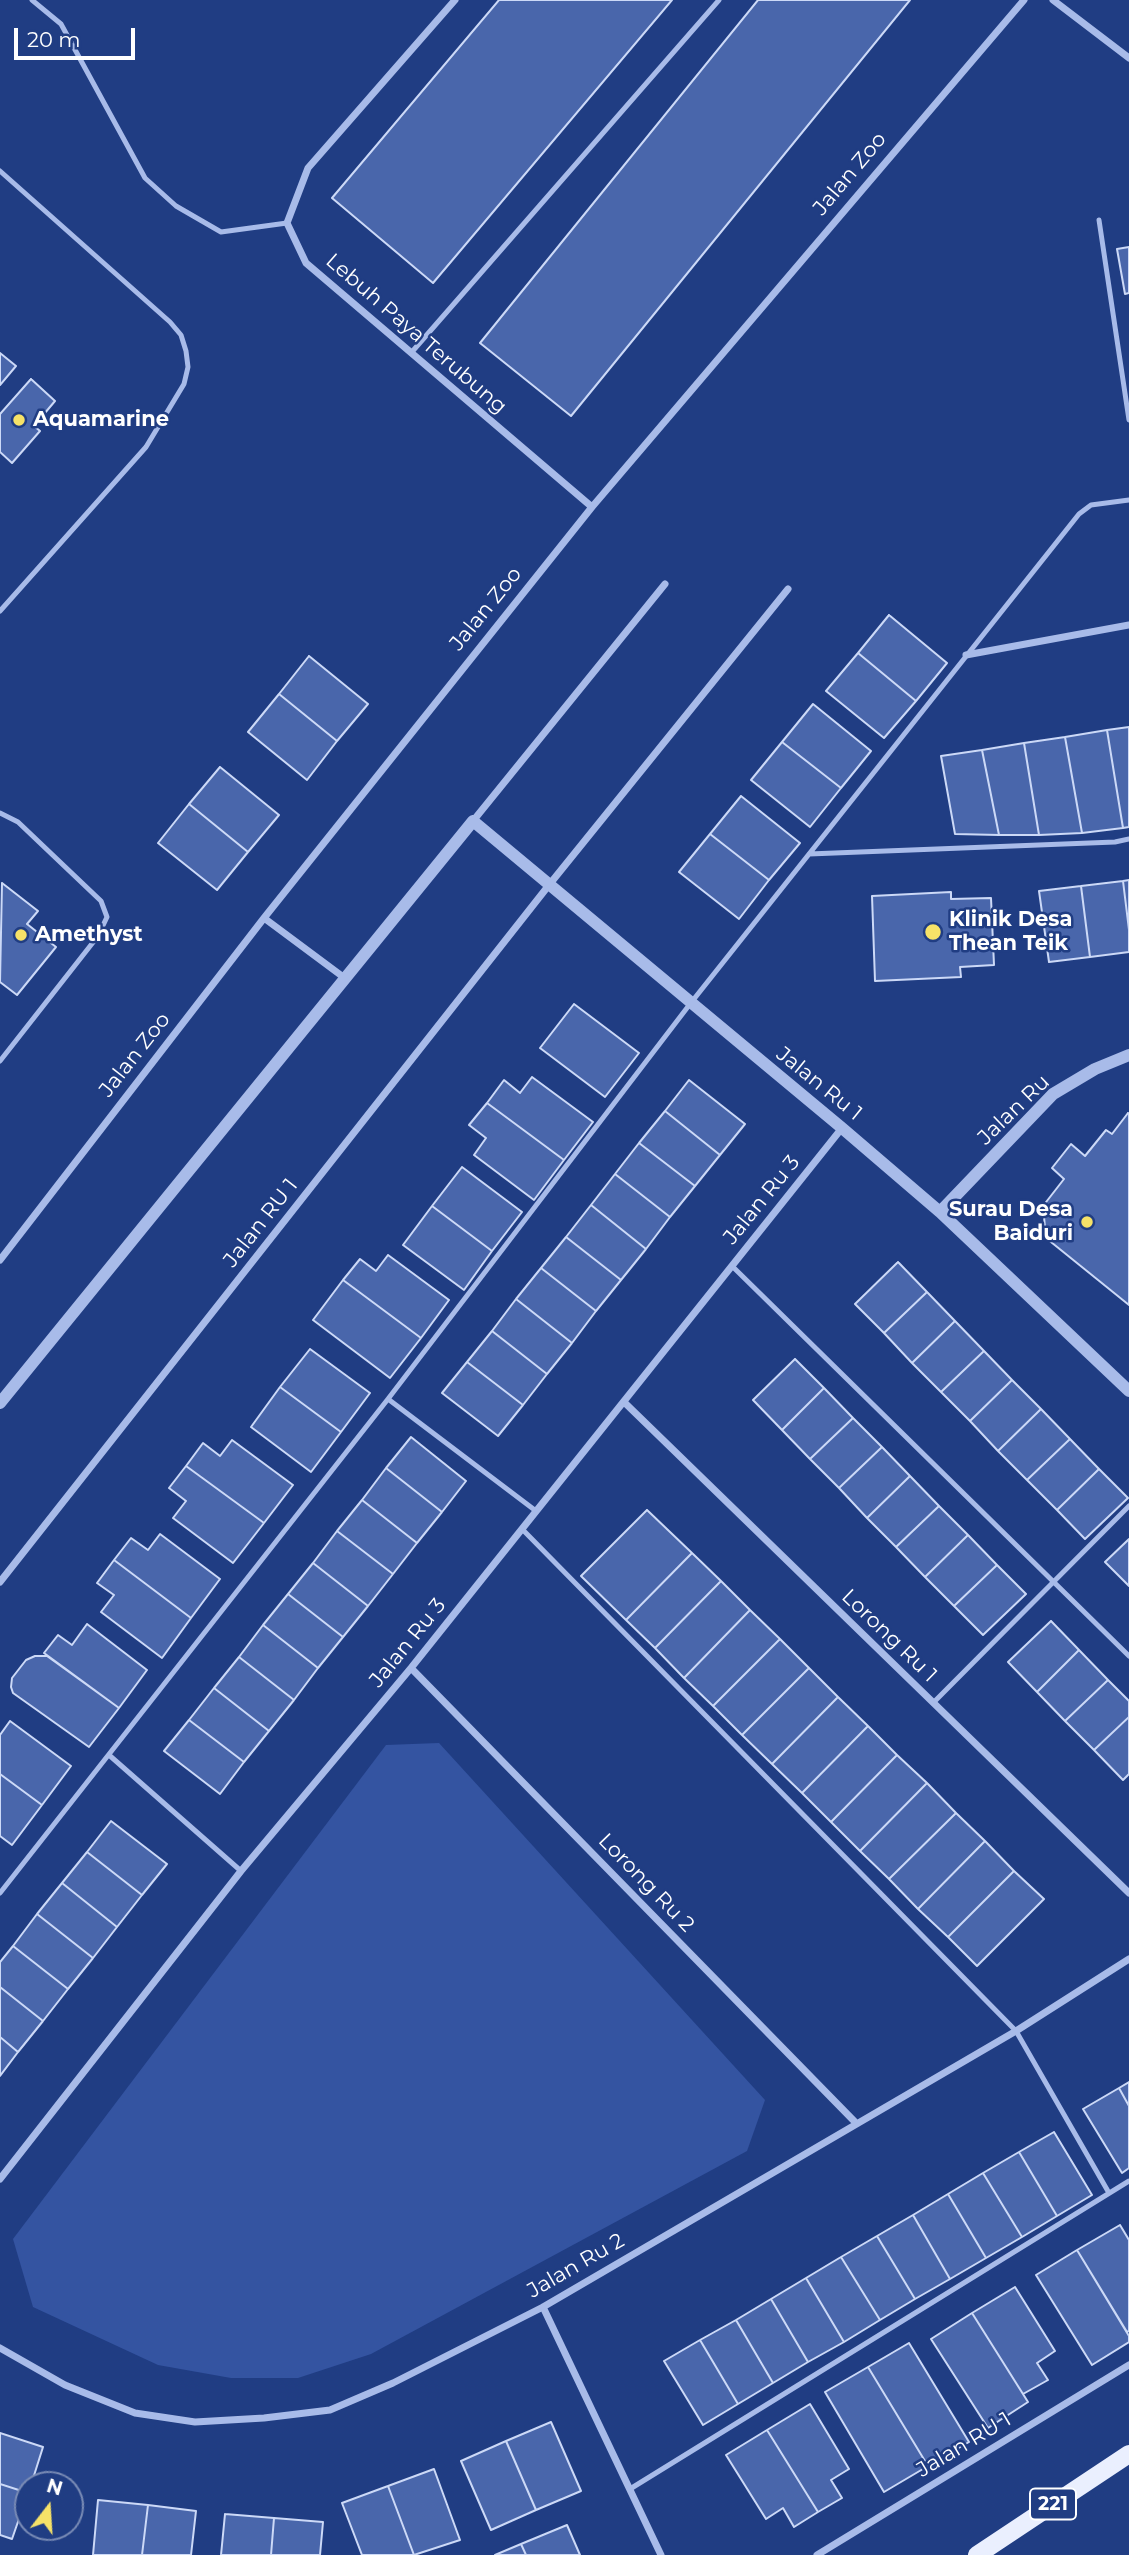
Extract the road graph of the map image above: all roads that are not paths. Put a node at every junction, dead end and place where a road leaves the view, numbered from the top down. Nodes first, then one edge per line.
1 (32, 0) edge
2 (455, 0) edge
3 (719, 0) edge
4 (1024, 0) edge
5 (1053, 0) edge
6 (1129, 58) edge
7 (0, 172) edge
8 (1099, 220) dead end
9 (288, 223) junction
10 (411, 353) junction
11 (1129, 420) edge
12 (1129, 500) edge
13 (592, 507) junction
14 (665, 584) dead end
15 (788, 589) dead end
16 (0, 611) edge
17 (1129, 625) edge
18 (966, 655) junction
19 (0, 813) edge
20 (473, 821) junction
21 (1129, 839) edge
22 (809, 854) junction
23 (549, 885) junction
24 (264, 918) junction
25 (346, 979) junction
26 (690, 1004) junction
27 (1129, 1055) edge
28 (0, 1061) edge
29 (842, 1128) junction
30 (940, 1212) junction
31 (0, 1260) edge
32 (732, 1266) junction
33 (1129, 1391) edge
34 (388, 1399) junction
35 (0, 1403) edge
36 (625, 1403) junction
37 (1129, 1506) edge
38 (536, 1511) junction
39 (522, 1529) junction
40 (0, 1582) edge
41 (1054, 1582) junction
42 (1129, 1656) edge
43 (411, 1668) junction
44 (933, 1703) junction
45 (109, 1755) junction
46 (241, 1871) junction
47 (0, 1893) edge
48 (1129, 1893) edge
49 (1129, 1959) edge
50 (1016, 2031) junction
51 (856, 2123) junction
52 (0, 2179) edge
53 (1129, 2181) edge
54 (1109, 2193) junction
55 (543, 2307) junction
56 (0, 2348) edge
57 (1129, 2365) edge
58 (1129, 2454) edge
59 (629, 2489) junction
60 (661, 2555) edge
61 (817, 2555) edge
62 (977, 2555) edge

1 - 9 lane
2 - 9 street
3 - 10 lane
4 - 13 street, Jalan Zoo
5 - 6 street
7 - 16 lane
8 - 11 lane
9 - 10 street, Lebuh Paya Terubung
10 - 13 street, Lebuh Paya Terubung
12 - 18 lane
13 - 24 street, Jalan Zoo
14 - 20 street
15 - 23 street, Jalan RU 1
17 - 18 street
18 - 22 lane
19 - 28 lane
20 - 23 street, Jalan Ru 1
20 - 25 street
21 - 22 lane
22 - 26 lane
23 - 26 street, Jalan Ru 1
23 - 40 street, Jalan RU 1
24 - 25 street
24 - 31 street, Jalan Zoo
25 - 35 street
26 - 29 street, Jalan Ru 1
26 - 34 lane
27 - 30 street, Jalan Ru
29 - 30 street, Jalan Ru 1
29 - 32 street, Jalan Ru 3
30 - 33 street, Jalan Ru 1
32 - 36 street, Jalan Ru 3
32 - 41 lane
34 - 38 lane
34 - 45 lane
36 - 38 street, Jalan Ru 3
36 - 44 street, Lorong Ru 1
37 - 41 lane
38 - 39 street, Jalan Ru 3
39 - 43 street, Jalan Ru 3
39 - 50 lane
41 - 42 lane
41 - 44 lane
43 - 46 street, Jalan Ru 3
43 - 51 street, Lorong Ru 2
44 - 48 street, Lorong Ru 1
45 - 46 lane
45 - 47 lane
46 - 52 street, Jalan Ru 3
49 - 50 street, Jalan Ru 2
50 - 51 street, Jalan Ru 2
50 - 54 lane
51 - 55 street, Jalan Ru 2
53 - 54 lane
54 - 59 lane
55 - 56 street, Jalan Ru 2
55 - 59 street
57 - 61 street, Jalan RU 1
58 - 62 main road, 221
59 - 60 street

